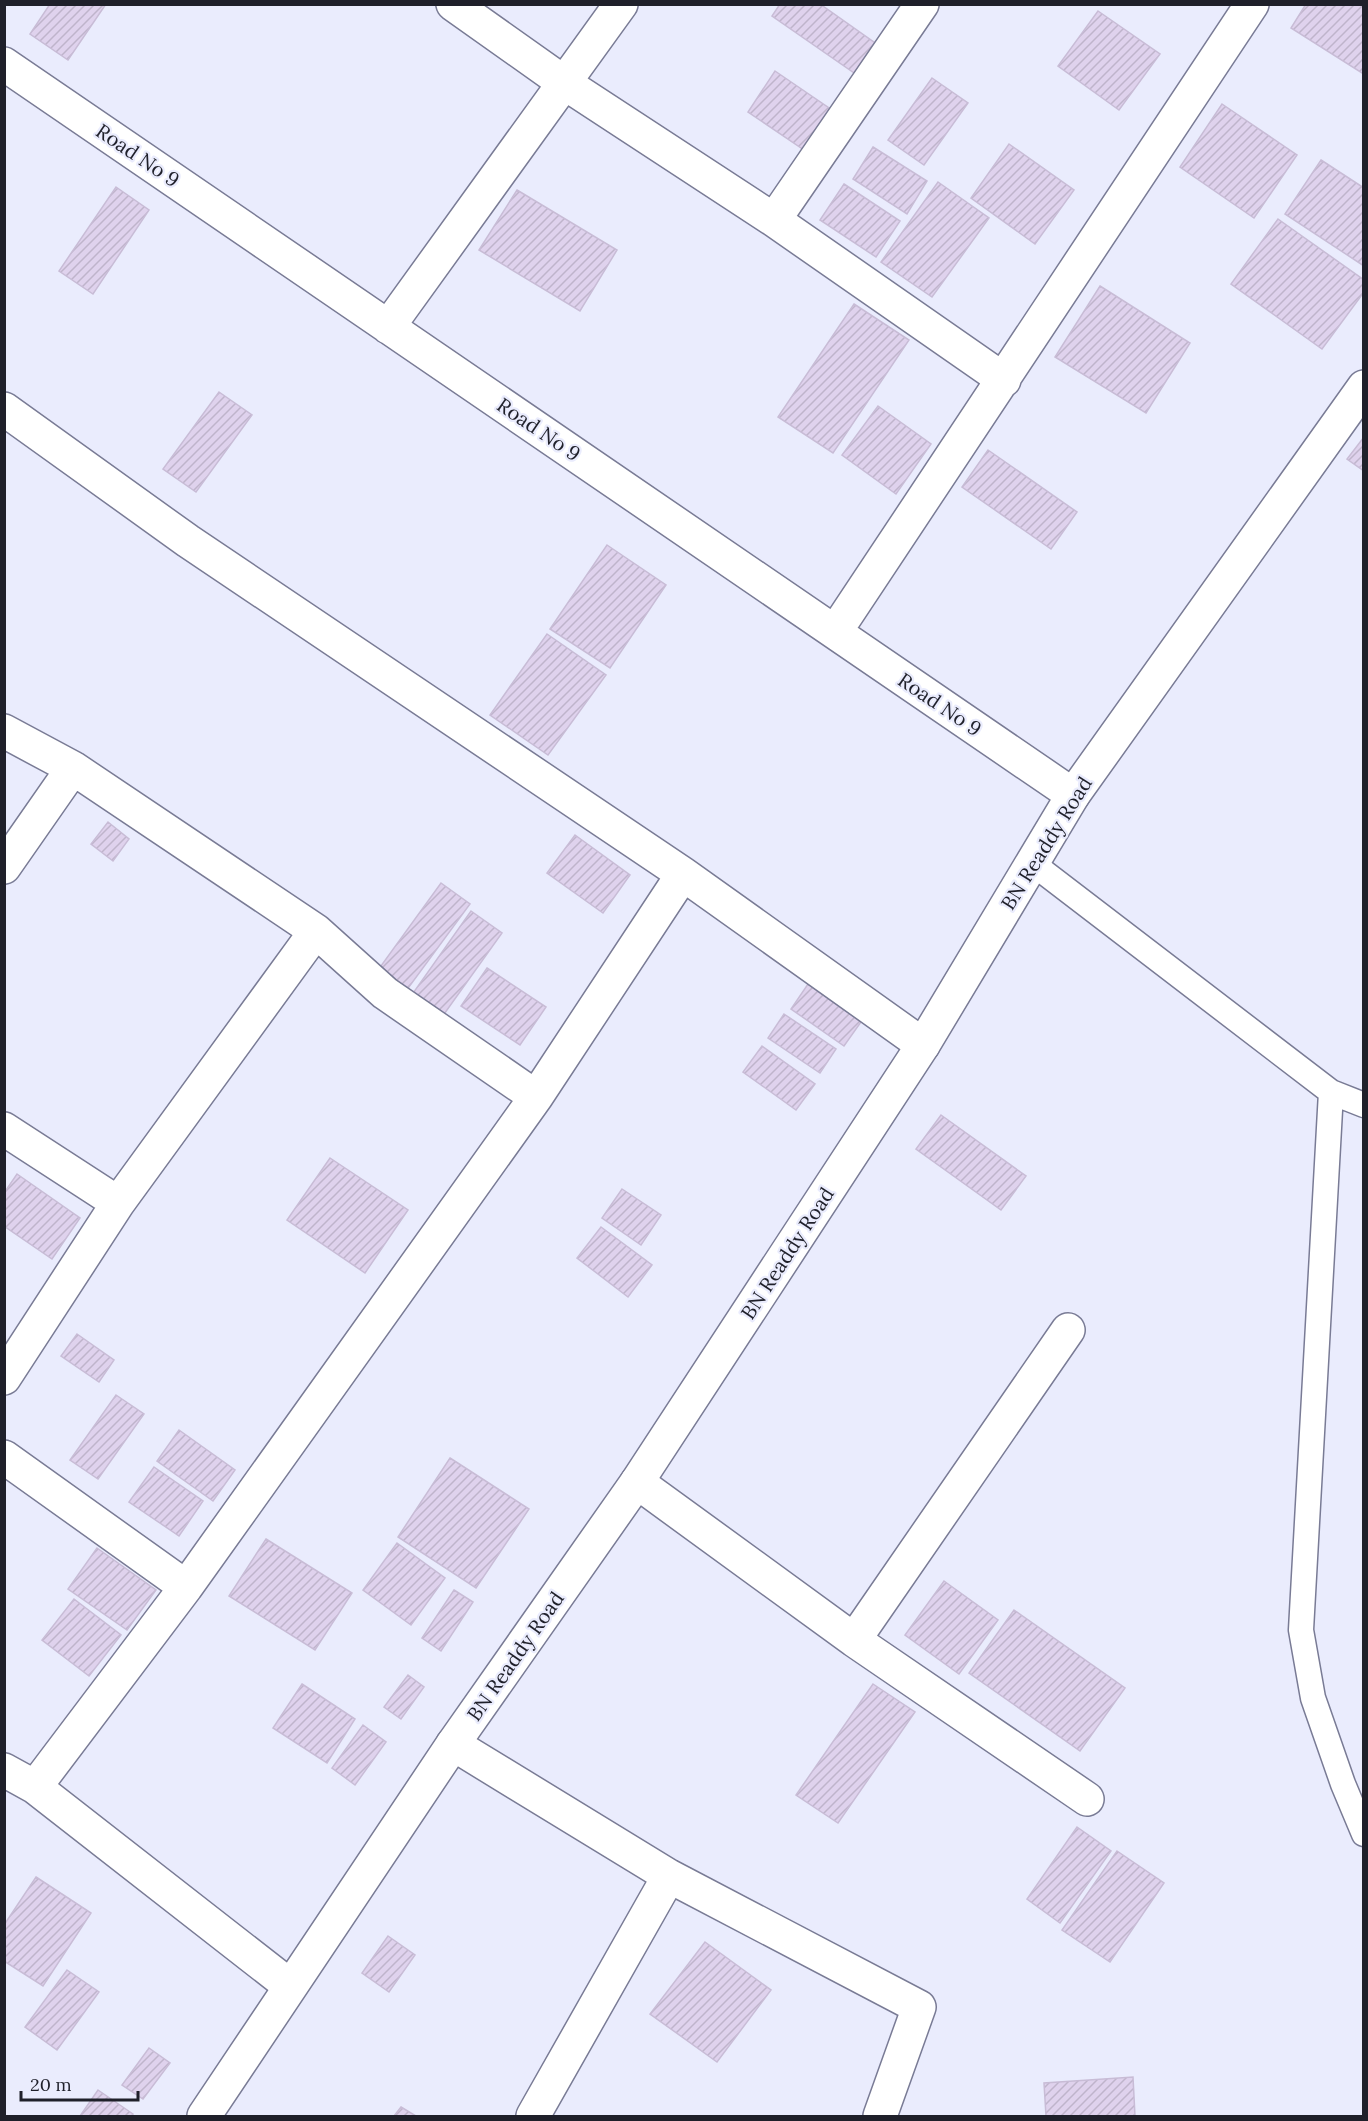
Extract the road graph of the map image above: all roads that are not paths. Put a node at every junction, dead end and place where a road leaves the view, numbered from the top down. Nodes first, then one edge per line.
1 (453, 4) edge
2 (621, 4) edge
3 (922, 4) edge
4 (1252, 4) edge
5 (4, 64) edge
6 (563, 82) junction
7 (774, 220) junction
8 (388, 327) junction
9 (1004, 380) junction
10 (1364, 387) edge
11 (4, 409) edge
12 (835, 632) junction
13 (4, 731) edge
14 (73, 768) junction
15 (1074, 795) junction
16 (1032, 863) junction
17 (4, 867) edge
18 (683, 874) junction
19 (316, 931) junction
20 (923, 1045) junction
21 (1331, 1092) junction
22 (536, 1097) junction
23 (1364, 1105) edge
24 (4, 1129) edge
25 (118, 1203) junction
26 (1068, 1330) dead end
27 (4, 1378) edge
28 (4, 1457) edge
29 (637, 1482) junction
30 (186, 1587) junction
31 (854, 1640) junction
32 (453, 1744) junction
33 (4, 1770) edge
34 (1353, 1784) edge
35 (35, 1787) junction
36 (1087, 1799) dead end
37 (1364, 1834) edge
38 (669, 1876) junction
39 (290, 1986) junction
40 (204, 2116) edge
41 (533, 2116) edge
42 (880, 2116) edge

1 - 6 street
2 - 6 street
3 - 7 street
4 - 9 street
5 - 8 street, Road No 9
6 - 7 street
6 - 8 street
7 - 9 street
8 - 12 street, Road No 9
9 - 12 street
10 - 15 street, BN Readdy Road
11 - 18 street
12 - 15 street, Road No 9
13 - 14 street
14 - 17 street
14 - 19 street
15 - 16 street, BN Readdy Road
16 - 20 street, BN Readdy Road
16 - 21 lane
18 - 20 street
18 - 22 street
19 - 22 street
19 - 25 street
20 - 29 street, BN Readdy Road
21 - 23 lane
21 - 34 lane
22 - 30 street
24 - 25 street
25 - 27 street
26 - 31 street
28 - 30 street
29 - 31 street
29 - 32 street, BN Readdy Road
30 - 35 street
31 - 36 street
32 - 38 street
32 - 39 street, BN Readdy Road
33 - 35 street
34 - 37 lane
35 - 39 street
38 - 41 street
38 - 42 street
39 - 40 street, BN Readdy Road

